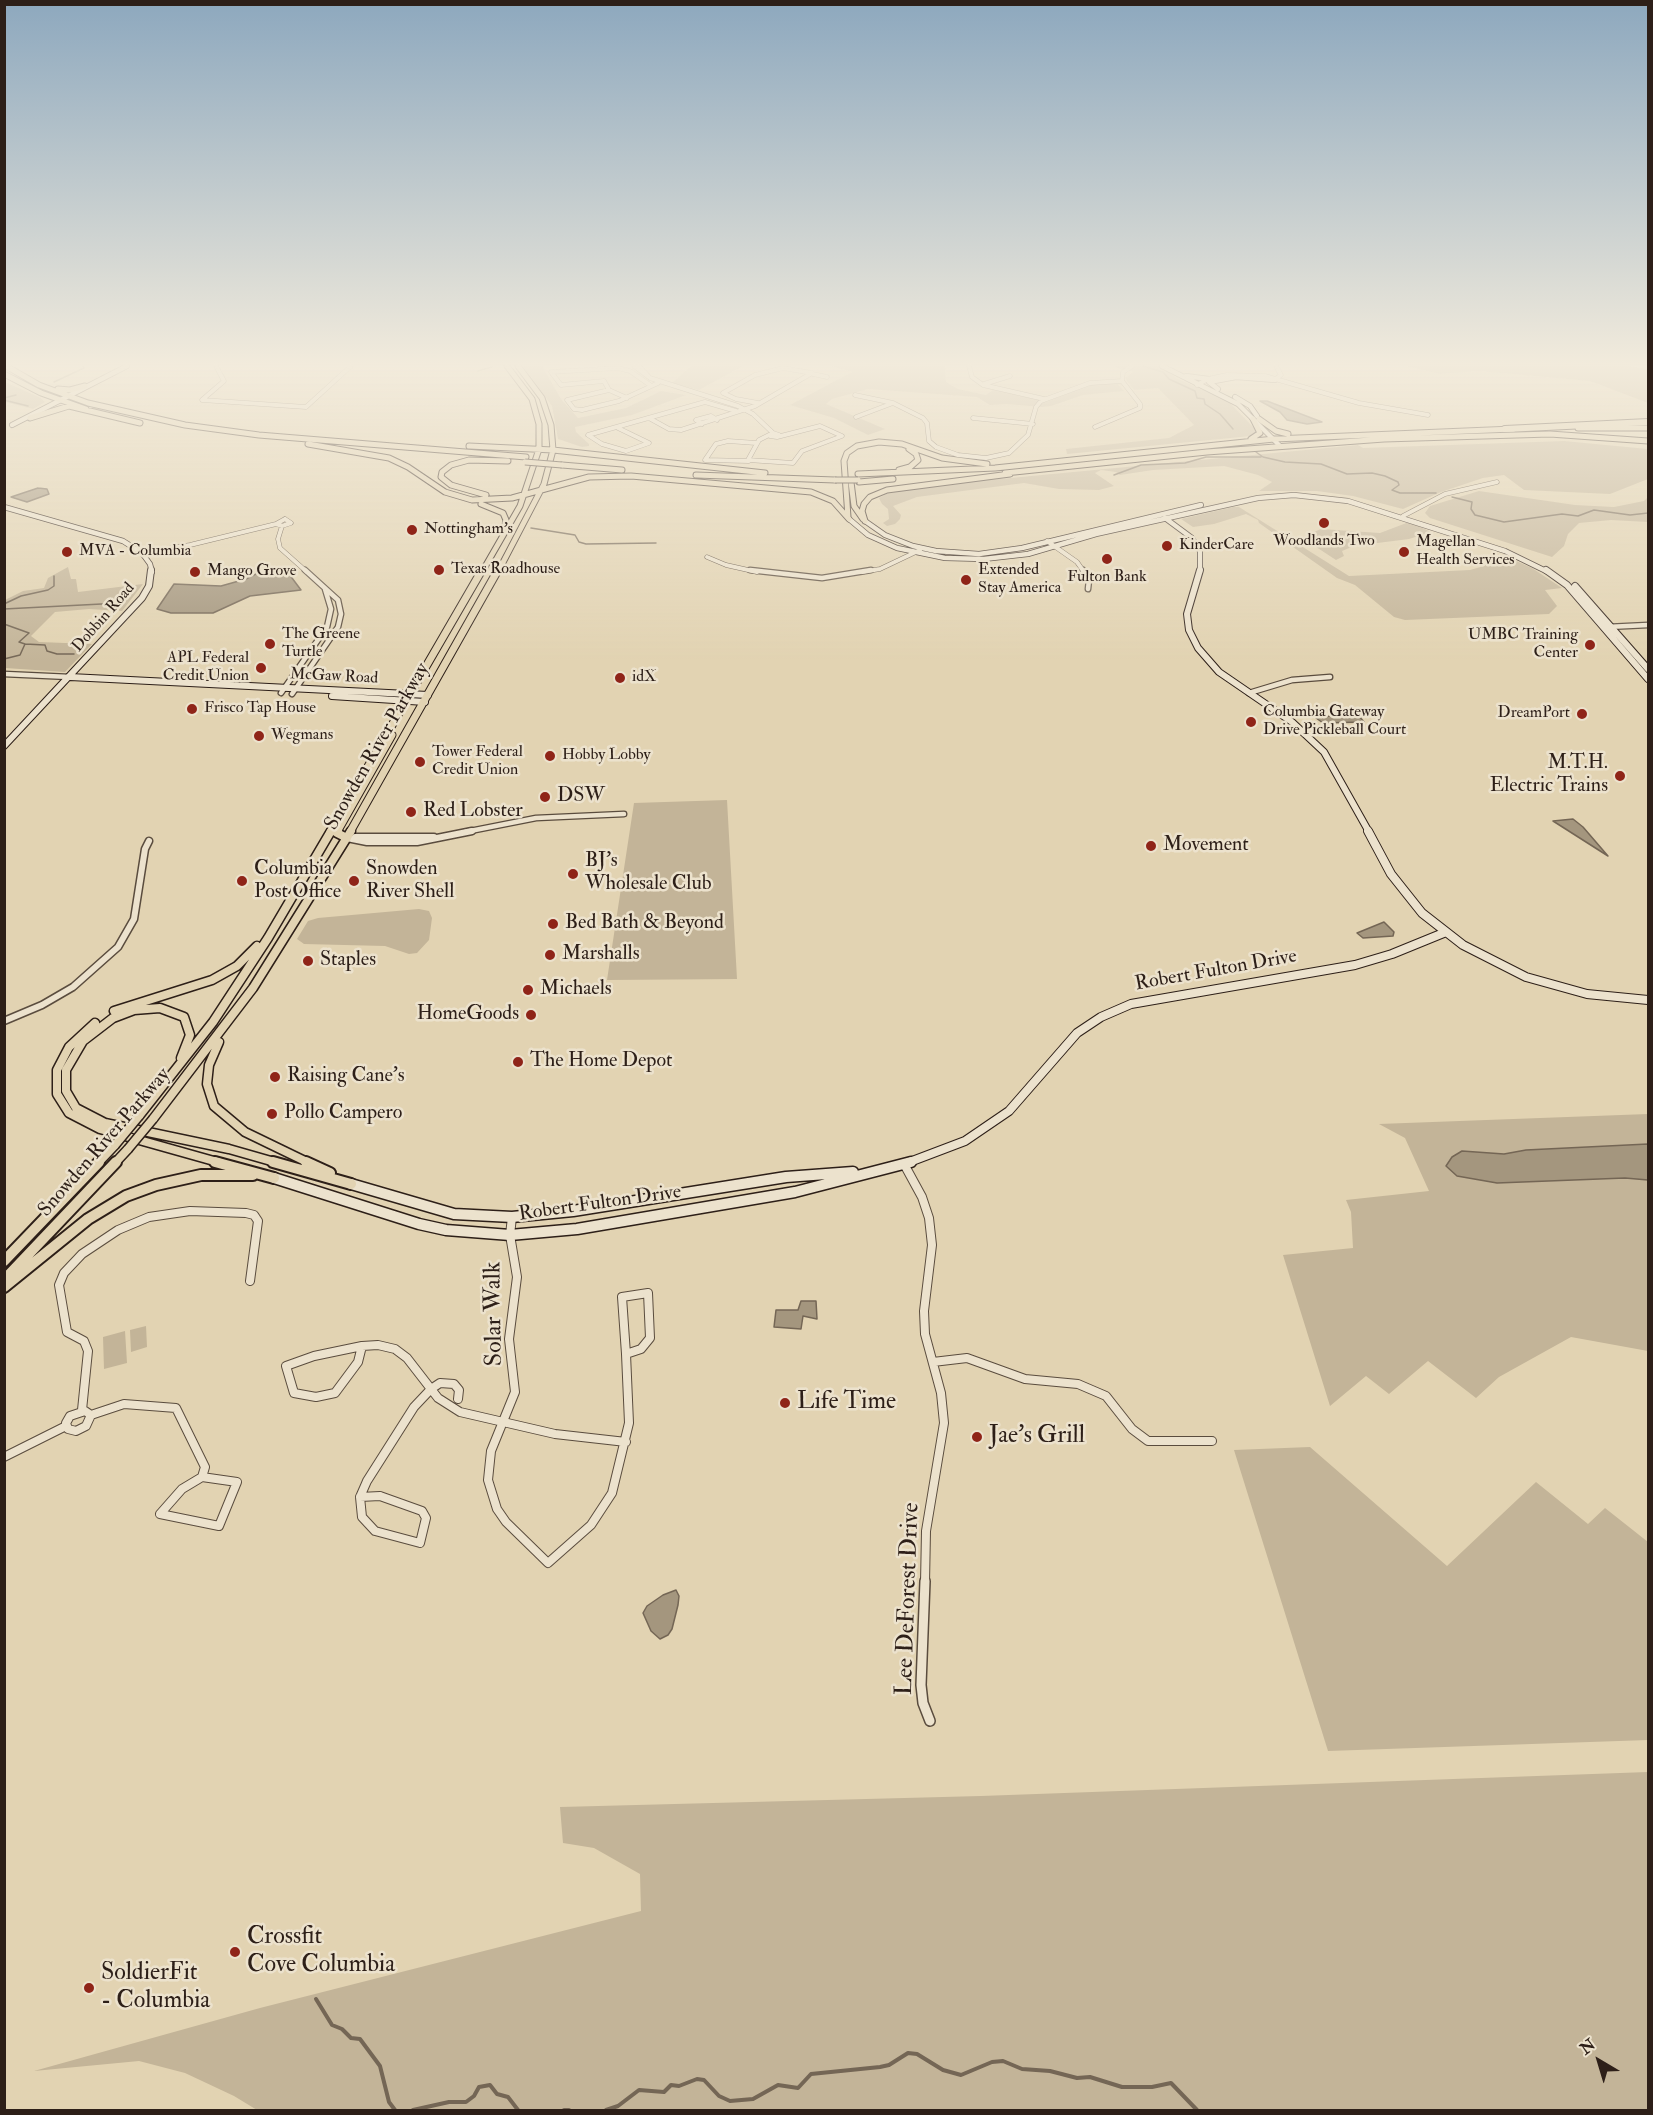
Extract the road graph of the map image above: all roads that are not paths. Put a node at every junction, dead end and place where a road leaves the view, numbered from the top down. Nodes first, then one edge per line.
1 (403, 465) edge
2 (452, 465) edge
3 (535, 465) edge
4 (548, 465) edge
5 (591, 465) edge
6 (612, 465) edge
7 (697, 465) edge
8 (845, 465) edge
9 (850, 465) edge
10 (914, 465) edge
11 (1017, 465) edge
12 (1091, 465) edge
13 (1078, 466) junction
14 (533, 471) junction
15 (765, 473) junction
16 (581, 478) junction
17 (835, 479) junction
18 (858, 479) junction
19 (428, 481) junction
20 (1497, 482) dead end
21 (728, 484) junction
22 (542, 487) junction
23 (525, 494) junction
24 (4, 507) edge
25 (1405, 515) junction
26 (1167, 518) junction
27 (849, 519) junction
28 (1129, 520) junction
29 (865, 521) junction
30 (1047, 541) junction
31 (500, 544) junction
32 (512, 546) junction
33 (1055, 546) junction
34 (922, 548) junction
35 (142, 553) junction
36 (915, 553) junction
37 (706, 557) dead end
38 (325, 589) junction
39 (1088, 589) dead end
40 (1648, 625) edge
41 (1611, 626) junction
42 (1603, 627) junction
43 (1648, 669) edge
44 (4, 674) edge
45 (70, 677) junction
46 (1330, 677) dead end
47 (1648, 679) edge
48 (283, 690) junction
49 (294, 691) junction
50 (1249, 693) junction
51 (407, 697) junction
52 (427, 699) junction
53 (398, 713) junction
54 (4, 746) edge
55 (624, 814) dead end
56 (326, 836) junction
57 (347, 838) junction
58 (149, 841) dead end
59 (285, 910) junction
60 (1446, 932) junction
61 (253, 988) junction
62 (1648, 1000) edge
63 (4, 1021) edge
64 (160, 1091) junction
65 (904, 1164) junction
66 (863, 1172) junction
67 (274, 1178) junction
68 (351, 1184) junction
69 (512, 1217) junction
70 (510, 1235) junction
71 (4, 1261) edge
72 (4, 1280) edge
73 (250, 1281) dead end
74 (4, 1287) edge
75 (362, 1346) junction
76 (626, 1353) junction
77 (933, 1362) junction
78 (431, 1389) junction
79 (458, 1399) dead end
80 (82, 1410) junction
81 (91, 1415) junction
82 (504, 1423) junction
83 (66, 1426) junction
84 (626, 1442) junction
85 (1212, 1442) dead end
86 (4, 1457) edge
87 (202, 1477) junction
88 (360, 1497) junction
89 (930, 1721) dead end

1 - 19 main road
2 - 14 main road
3 - 14 main road, Snowden River Parkway
4 - 22 main road, Snowden River Parkway
5 - 17 main road
6 - 15 main road
7 - 15 main road
8 - 27 main road
9 - 29 main road
10 - 18 main road
11 - 18 main road
12 - 13 main road
13 - 18 main road
13 - 29 main road
14 - 22 main road
14 - 23 main road, Snowden River Parkway
15 - 17 main road
16 - 21 main road
16 - 22 main road
16 - 32 main road
17 - 18 main road, bridge
17 - 21 main road
19 - 23 main road
19 - 31 main road
20 - 25 street
21 - 27 main road
22 - 23 main road
22 - 32 main road, Snowden River Parkway
23 - 31 main road, Snowden River Parkway
24 - 35 street
25 - 26 street
25 - 28 street
25 - 41 street
25 - 42 street
26 - 28 street
26 - 33 street
26 - 50 street
27 - 36 street
28 - 30 street
29 - 34 street
30 - 33 street
30 - 34 street
31 - 51 main road, Snowden River Parkway
32 - 52 main road, Snowden River Parkway
33 - 36 street
33 - 39 street
34 - 36 street
35 - 38 street
35 - 45 street, Dobbin Road
36 - 37 street
38 - 48 street
38 - 49 street
40 - 41 street
41 - 42 street
41 - 43 street
42 - 47 street
44 - 45 street
45 - 48 street, McGaw Road
45 - 54 street, Dobbin Road
46 - 50 street
48 - 49 street, McGaw Road
49 - 51 street, McGaw Road
50 - 60 street
51 - 52 street, McGaw Road
51 - 53 main road, Snowden River Parkway
52 - 57 main road, Snowden River Parkway
53 - 56 main road, Snowden River Parkway
53 - 57 main road
55 - 57 street
56 - 57 street
56 - 59 main road, Snowden River Parkway
57 - 61 main road, Snowden River Parkway
58 - 63 street
59 - 64 main road, Snowden River Parkway
59 - 67 main road
60 - 62 street
60 - 65 street, Robert Fulton Drive
61 - 68 main road
61 - 72 main road, Snowden River Parkway, bridge
64 - 68 main road
64 - 71 main road, Snowden River Parkway, bridge
65 - 66 street, Robert Fulton Drive
65 - 77 street, Lee DeForest Drive
66 - 69 street, Robert Fulton Drive
66 - 70 street, Robert Fulton Drive
67 - 70 street, Robert Fulton Drive
67 - 74 main road
68 - 69 street, Robert Fulton Drive
69 - 70 street, Solar Walk
70 - 82 street, Solar Walk
73 - 80 street
75 - 75 street
75 - 78 street
76 - 76 street
76 - 84 street
77 - 85 street
77 - 89 street, Lee DeForest Drive
78 - 79 street
78 - 82 street
78 - 88 street
80 - 81 street
80 - 83 street
81 - 83 street
81 - 87 street
82 - 84 street
82 - 84 street, Solar Walk
83 - 86 street
87 - 87 street
88 - 88 street

